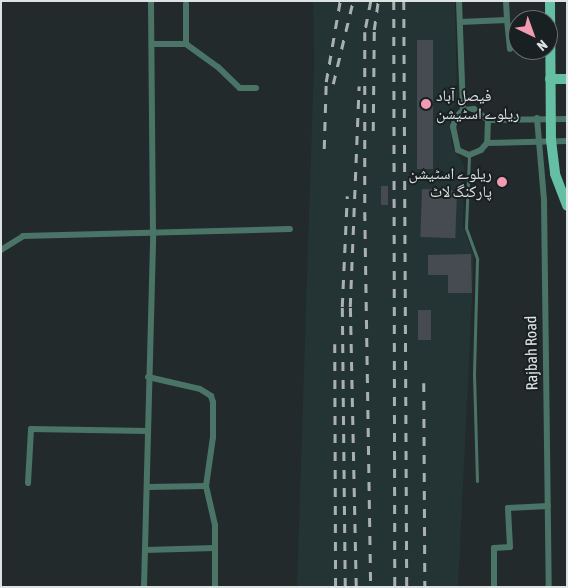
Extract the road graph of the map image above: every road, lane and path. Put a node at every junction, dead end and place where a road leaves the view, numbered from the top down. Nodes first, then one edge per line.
1 (151, 1) edge
2 (459, 1) edge
3 (506, 1) edge
4 (550, 1) edge
5 (186, 4) dead end
6 (507, 20) junction
7 (460, 22) junction
8 (508, 30) edge
9 (152, 44) junction
10 (186, 44) junction
11 (550, 79) junction
12 (567, 79) edge
13 (256, 88) dead end
14 (463, 110) junction
15 (537, 118) junction
16 (550, 118) junction
17 (567, 119) edge
18 (488, 120) junction
19 (550, 140) junction
20 (539, 141) junction
21 (567, 141) edge
22 (487, 143) junction
23 (469, 155) junction
24 (567, 206) edge
25 (290, 229) dead end
26 (153, 233) junction
27 (1, 250) edge
28 (148, 377) junction
29 (148, 431) junction
30 (477, 481) dead end
31 (28, 483) dead end
32 (206, 486) junction
33 (147, 487) junction
34 (548, 506) junction
35 (215, 548) junction
36 (146, 550) junction
37 (144, 587) edge
38 (215, 587) edge
39 (494, 587) edge
40 (549, 587) edge

1 - 9 street
2 - 7 street
3 - 6 street
4 - 11 main road
5 - 10 street
6 - 7 street
6 - 8 street
7 - 14 street
9 - 10 street
9 - 26 street
10 - 13 street
11 - 12 main road
11 - 16 main road
14 - 18 street
14 - 23 street
15 - 16 street
15 - 18 street
15 - 20 street, Rajbah Road
16 - 17 street
16 - 19 main road
18 - 22 street
19 - 20 street
19 - 21 street
19 - 24 main road
20 - 22 street
20 - 34 street, Rajbah Road
22 - 23 street
23 - 30 lane
25 - 26 street
26 - 27 street
26 - 28 street
28 - 29 street
28 - 32 street
29 - 31 street
29 - 33 street
32 - 33 street
32 - 35 street
33 - 36 street
34 - 39 street
34 - 40 street, Rajbah Road
35 - 36 street
35 - 38 street
36 - 37 street

